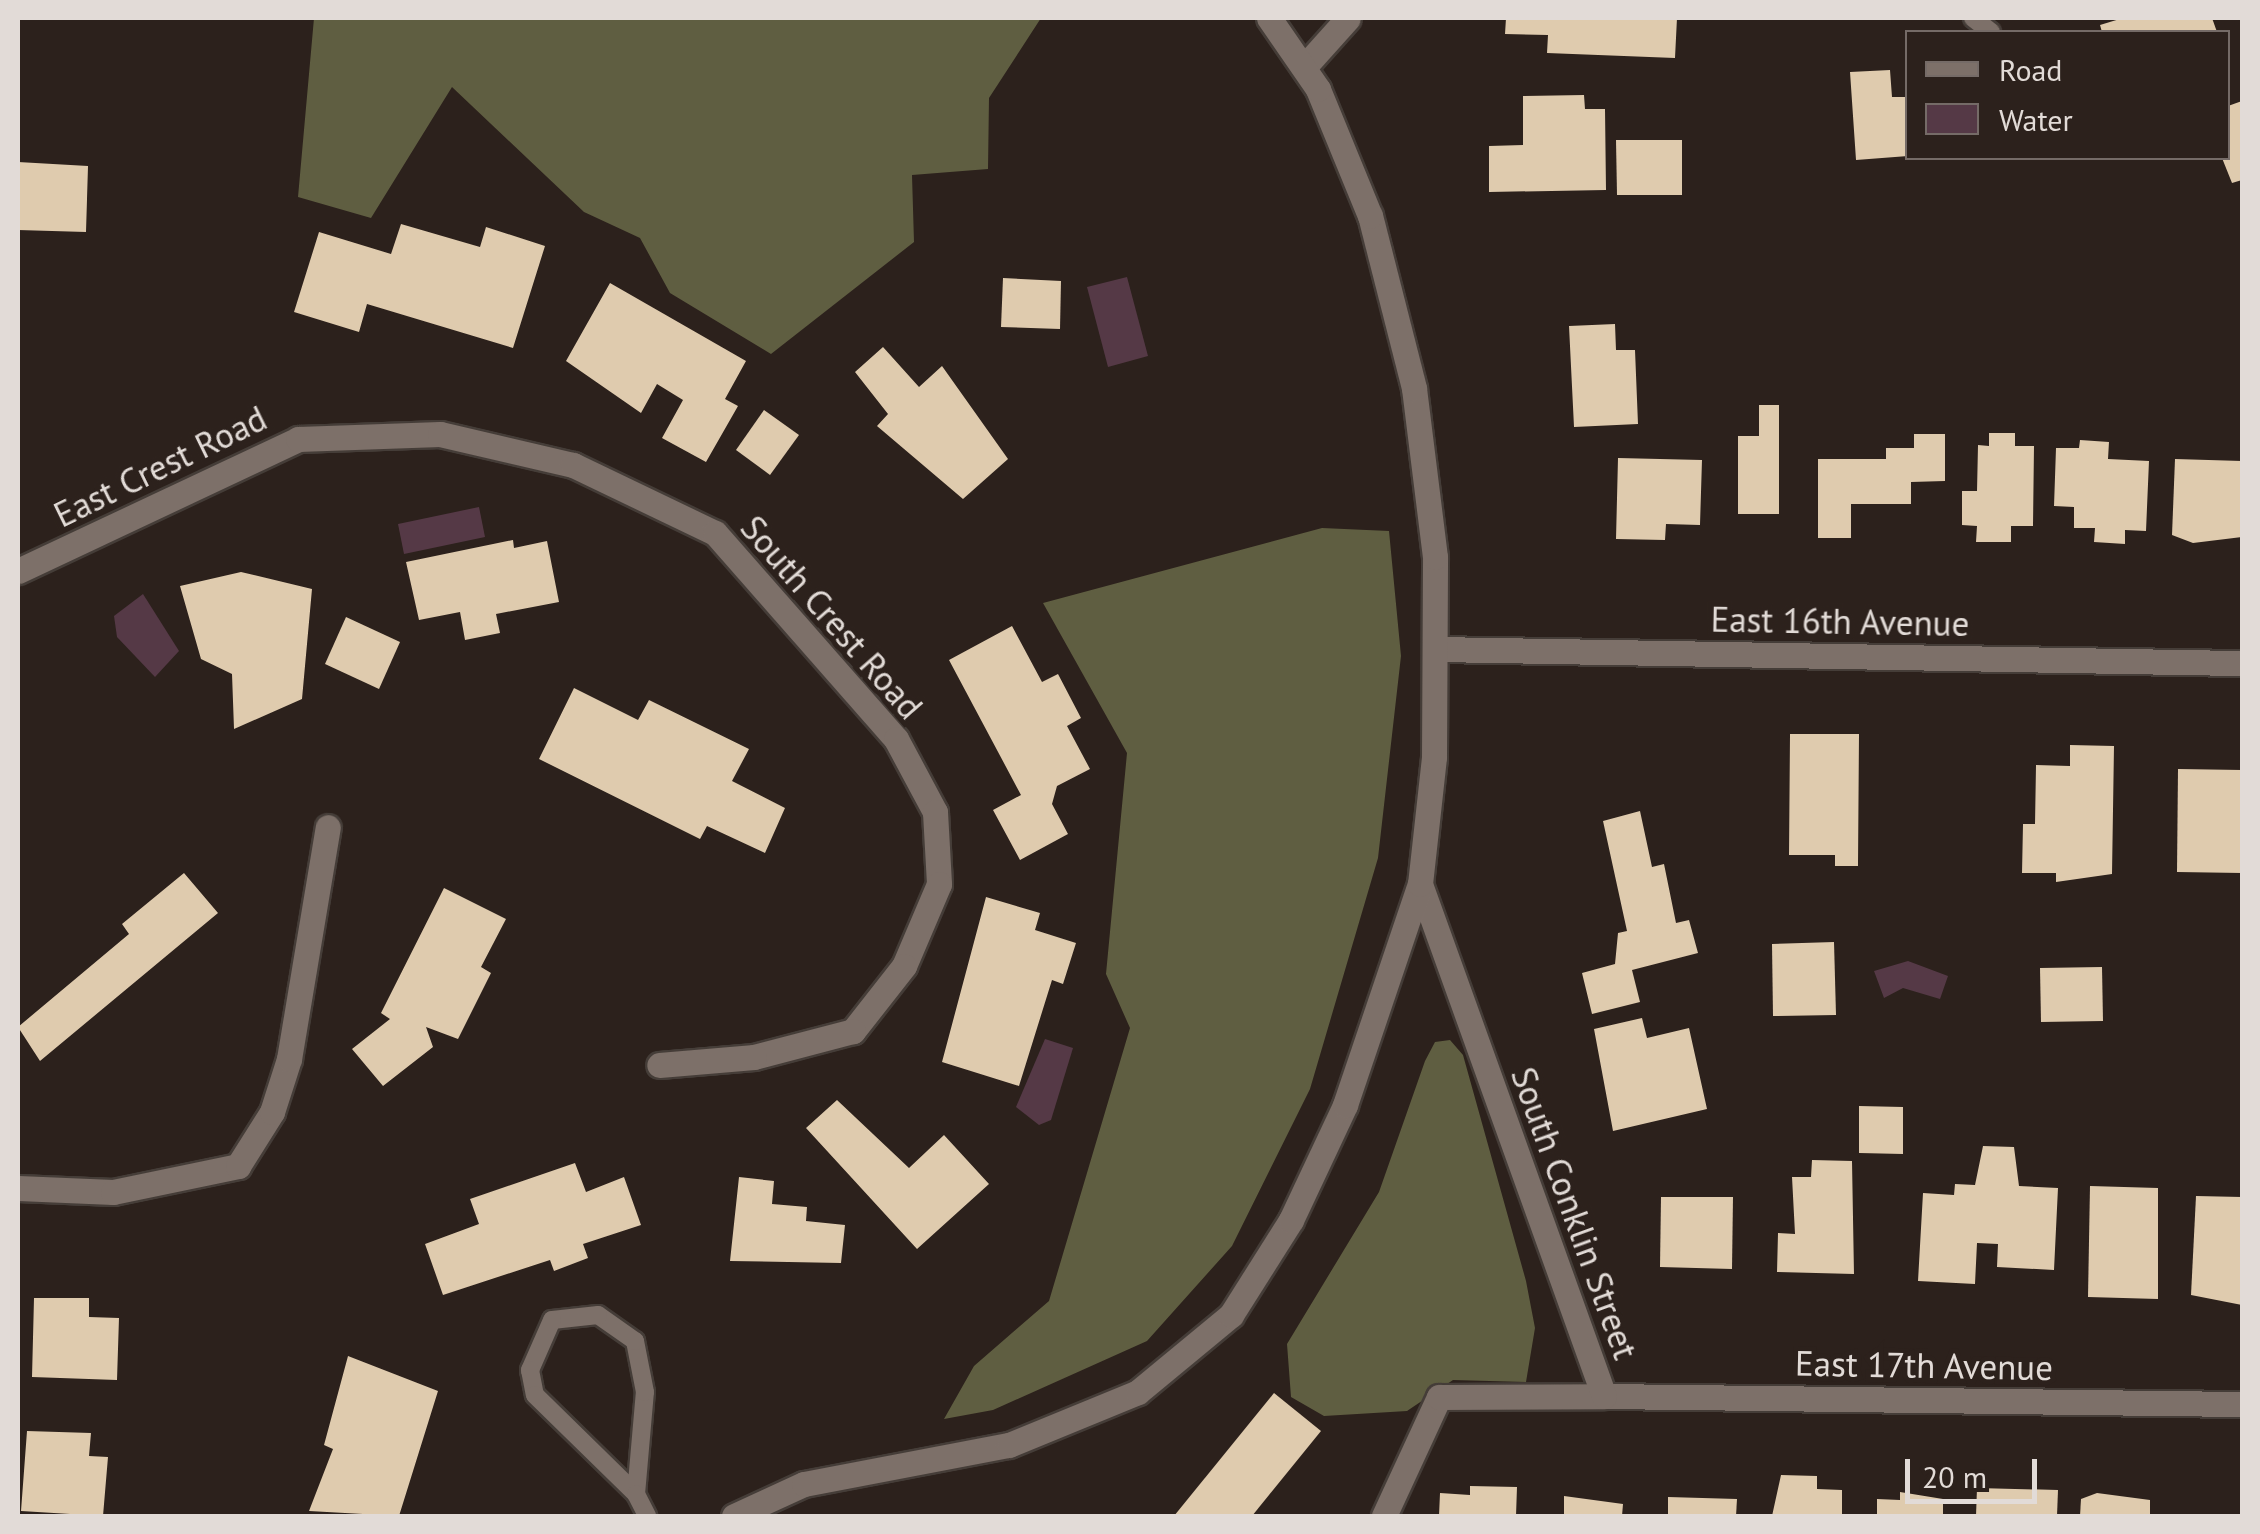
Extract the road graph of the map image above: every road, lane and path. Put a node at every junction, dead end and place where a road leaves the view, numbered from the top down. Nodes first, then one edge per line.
1 (1269, 18) edge
2 (1348, 18) edge
3 (1305, 66) junction
4 (573, 464) joint
5 (18, 570) edge
6 (1436, 648) junction
7 (2242, 663) edge
8 (328, 827) dead end
9 (1420, 884) junction
10 (659, 1065) dead end
11 (18, 1188) edge
12 (1604, 1396) junction
13 (2242, 1404) edge
14 (636, 1494) junction
15 (647, 1516) edge
16 (734, 1516) edge
17 (1384, 1516) edge

1 - 3 street
2 - 3 street
3 - 6 street
4 - 5 street, East Crest Road
4 - 10 street, South Crest Road
6 - 7 street, East 16th Avenue
6 - 9 street
8 - 11 street
9 - 12 street, South Conklin Street
9 - 16 street
12 - 13 street, East 17th Avenue
12 - 17 street, South Conklin Street
14 - 14 lane
14 - 15 lane

